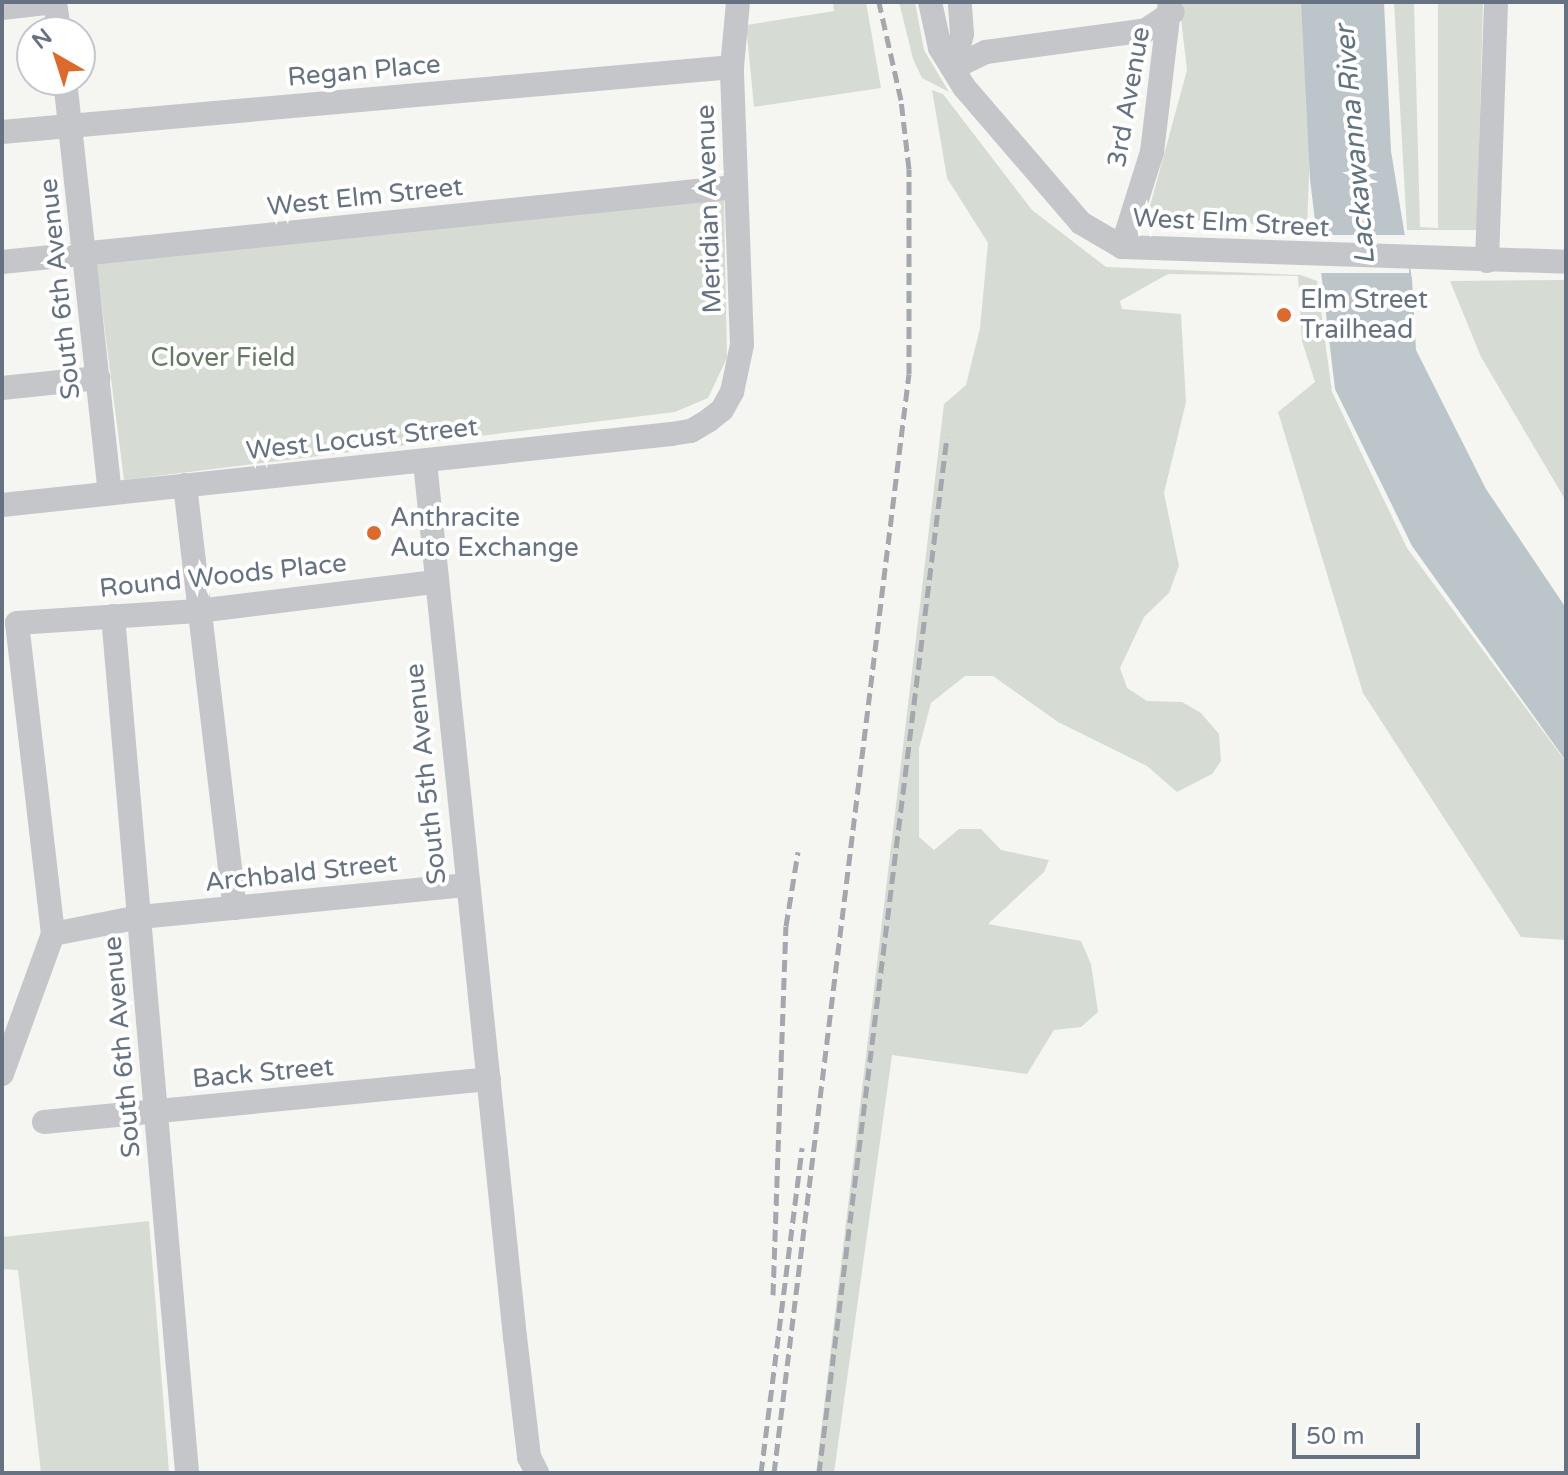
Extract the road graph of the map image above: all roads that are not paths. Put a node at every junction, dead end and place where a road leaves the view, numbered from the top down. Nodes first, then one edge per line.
1 (55, 2) edge
2 (738, 2) edge
3 (930, 2) edge
4 (960, 2) edge
5 (1496, 2) edge
6 (1171, 7) edge
7 (2, 8) edge
8 (732, 67) junction
9 (953, 68) junction
10 (67, 96) edge
11 (70, 125) junction
12 (2, 132) edge
13 (735, 187) junction
14 (1122, 247) junction
15 (84, 254) junction
16 (1487, 261) junction
17 (2, 262) edge
18 (1566, 262) edge
19 (98, 378) junction
20 (2, 388) edge
21 (722, 410) joint
22 (425, 462) junction
23 (185, 485) junction
24 (110, 493) junction
25 (2, 505) edge
26 (433, 582) junction
27 (198, 611) junction
28 (113, 616) junction
29 (467, 885) junction
30 (235, 908) junction
31 (140, 917) junction
32 (53, 934) junction
33 (2, 1074) edge
34 (489, 1079) junction
35 (155, 1111) junction
36 (44, 1122) dead end
37 (527, 1468) edge
38 (187, 1473) edge

1 - 7 street
2 - 8 street, Meridian Avenue
3 - 9 street, West Elm Street
4 - 9 street
5 - 16 street
6 - 9 street
6 - 14 street, 3rd Avenue
8 - 11 street, Regan Place
8 - 13 street, Meridian Avenue
9 - 14 street, West Elm Street
10 - 11 street, South 6th Avenue
11 - 12 street, Regan Place
11 - 15 street, South 6th Avenue
13 - 15 street, West Elm Street
13 - 21 street, Meridian Avenue
14 - 16 street, West Elm Street
15 - 17 street, West Elm Street
15 - 19 street, South 6th Avenue
16 - 18 street, West Elm Street
19 - 20 street
19 - 24 street, South 6th Avenue
21 - 22 street, West Locust Street
22 - 23 street, West Locust Street
22 - 26 street, South 5th Avenue
23 - 24 street, West Locust Street
23 - 27 street
24 - 25 street, West Locust Street
26 - 27 street, Round Woods Place
26 - 29 street, South 5th Avenue
27 - 28 street, Round Woods Place
27 - 30 street
28 - 31 street, South 6th Avenue
28 - 32 street, Round Woods Place
29 - 30 street, Archbald Street
29 - 34 street, South 5th Avenue
30 - 31 street, Archbald Street
31 - 32 street, Archbald Street
31 - 35 street, South 6th Avenue
32 - 33 street
34 - 35 street, Back Street
34 - 37 street, South 5th Avenue
35 - 36 street, Back Street
35 - 38 street, South 6th Avenue

